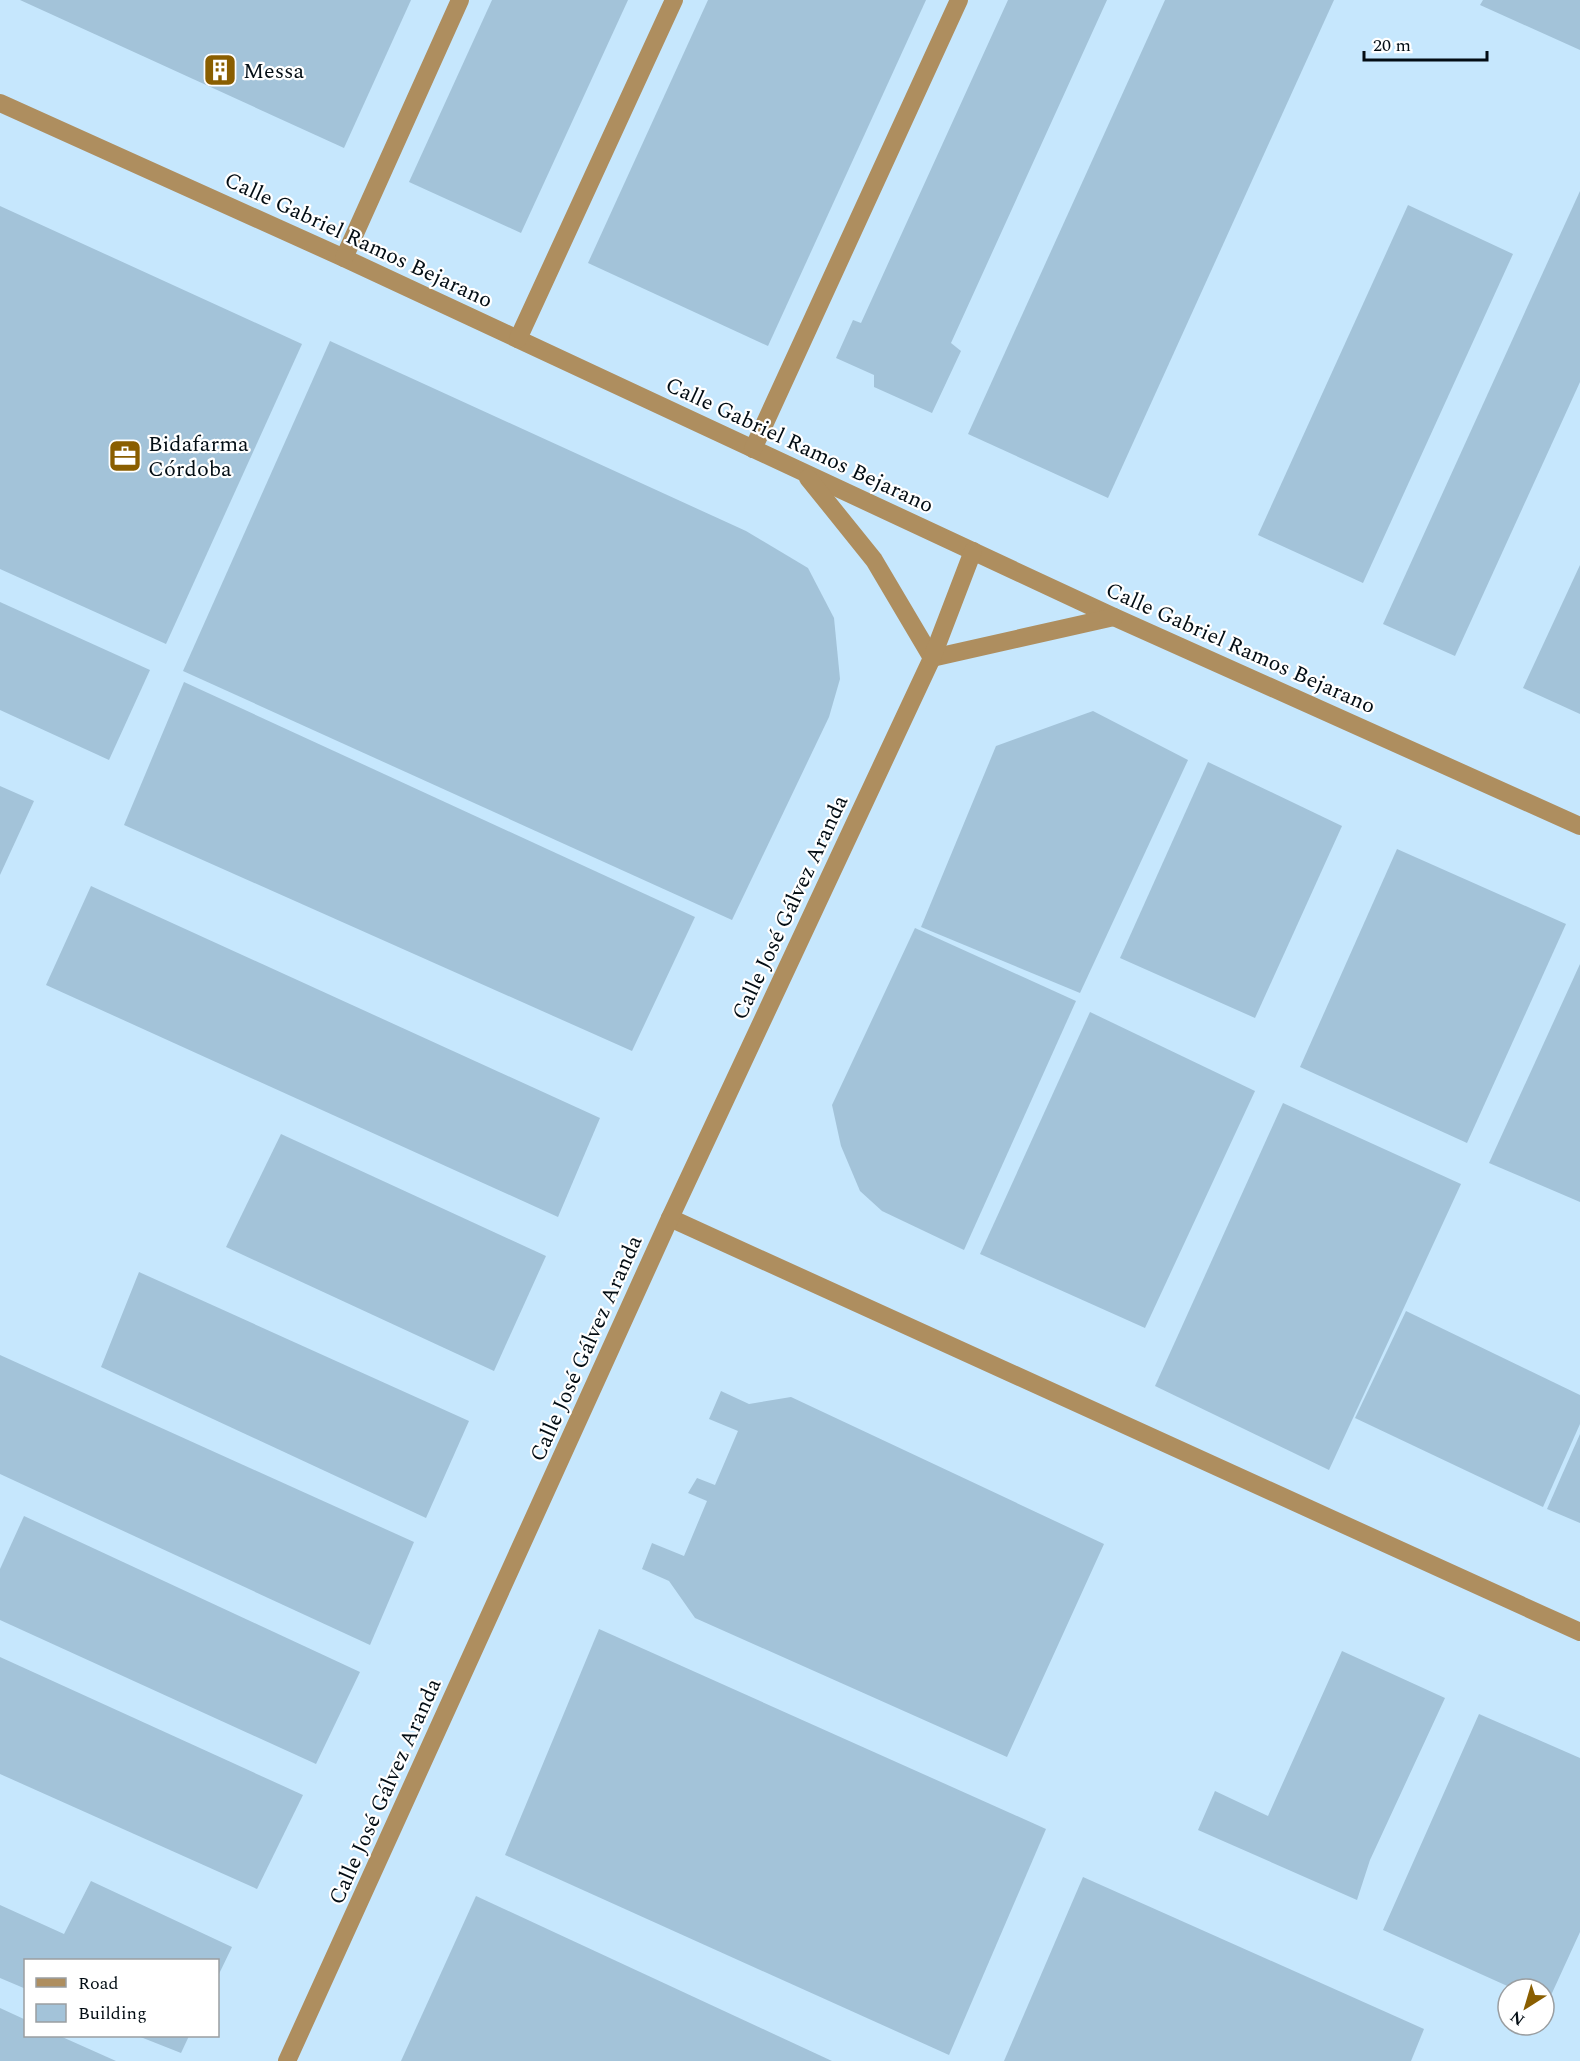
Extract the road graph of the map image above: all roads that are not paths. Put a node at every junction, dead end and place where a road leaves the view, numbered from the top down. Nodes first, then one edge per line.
1 (460, 0) edge
2 (674, 0) edge
3 (958, 0) edge
4 (0, 103) edge
5 (344, 258) junction
6 (518, 339) junction
7 (753, 450) junction
8 (805, 474) junction
9 (973, 551) junction
10 (1114, 617) junction
11 (932, 658) junction
12 (1580, 826) edge
13 (670, 1218) junction
14 (1580, 1632) edge
15 (287, 2061) edge

1 - 5 street
2 - 6 street
3 - 7 street
4 - 5 street, Calle Gabriel Ramos Bejarano
5 - 6 street, Calle Gabriel Ramos Bejarano
6 - 7 street, Calle Gabriel Ramos Bejarano
7 - 8 street, Calle Gabriel Ramos Bejarano
8 - 9 street, Calle Gabriel Ramos Bejarano
8 - 11 street
9 - 10 street, Calle Gabriel Ramos Bejarano
9 - 11 street, Calle José Gálvez Aranda
10 - 11 street
10 - 12 street, Calle Gabriel Ramos Bejarano
11 - 13 street, Calle José Gálvez Aranda
13 - 14 street
13 - 15 street, Calle José Gálvez Aranda

